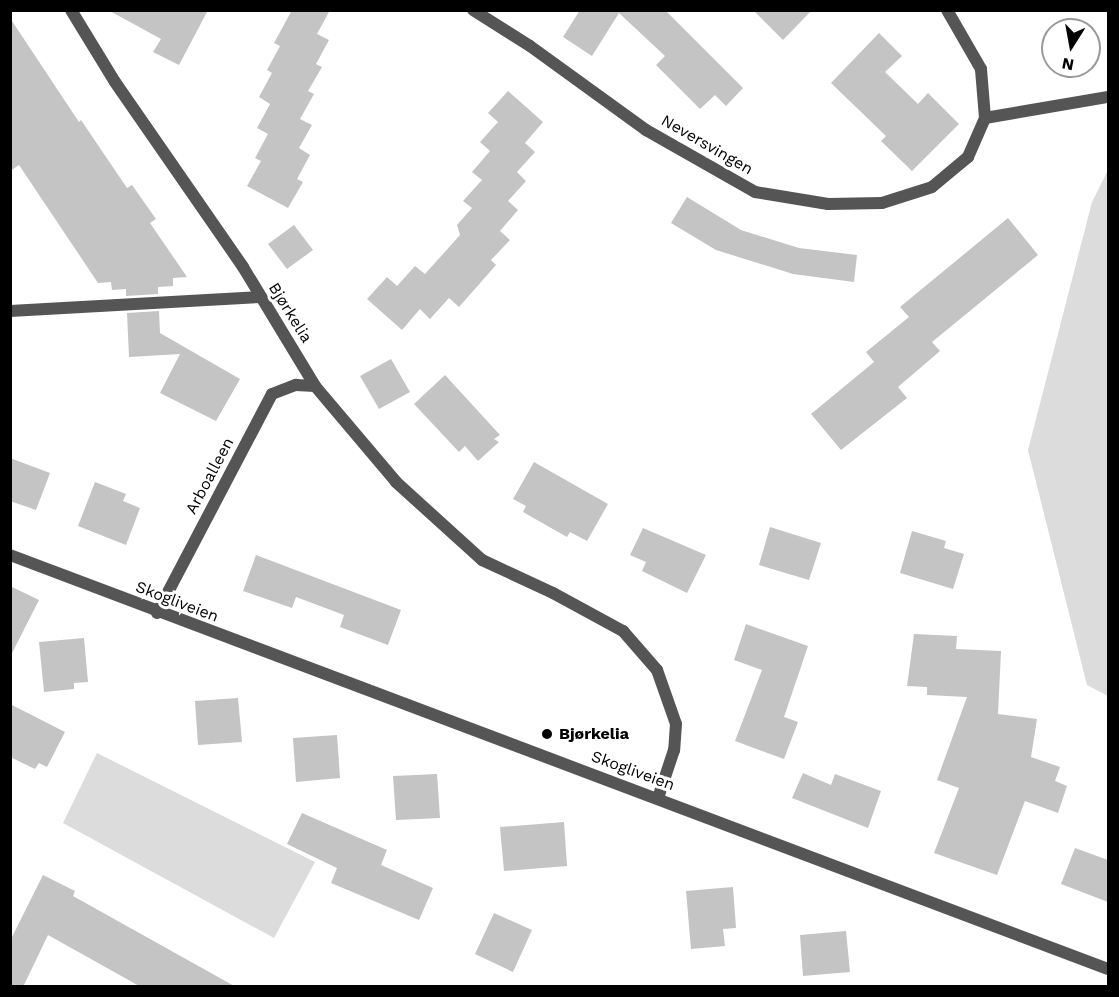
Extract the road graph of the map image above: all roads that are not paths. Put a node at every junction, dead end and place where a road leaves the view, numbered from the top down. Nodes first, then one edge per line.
1 (71, 10) edge
2 (472, 10) edge
3 (947, 10) edge
4 (1108, 98) edge
5 (985, 118) junction
6 (261, 297) junction
7 (10, 311) edge
8 (315, 386) junction
9 (10, 555) edge
10 (157, 613) junction
11 (658, 798) junction
12 (1108, 969) edge

1 - 6 street, Bjørkelia
2 - 5 street, Neversvingen
3 - 5 street, Neversvingen
4 - 5 street
6 - 7 street
6 - 8 street, Bjørkelia
8 - 10 street, Arboalleen
8 - 11 street, Bjørkelia
9 - 10 street, Skogliveien
10 - 11 street, Skogliveien
11 - 12 street, Skogliveien

